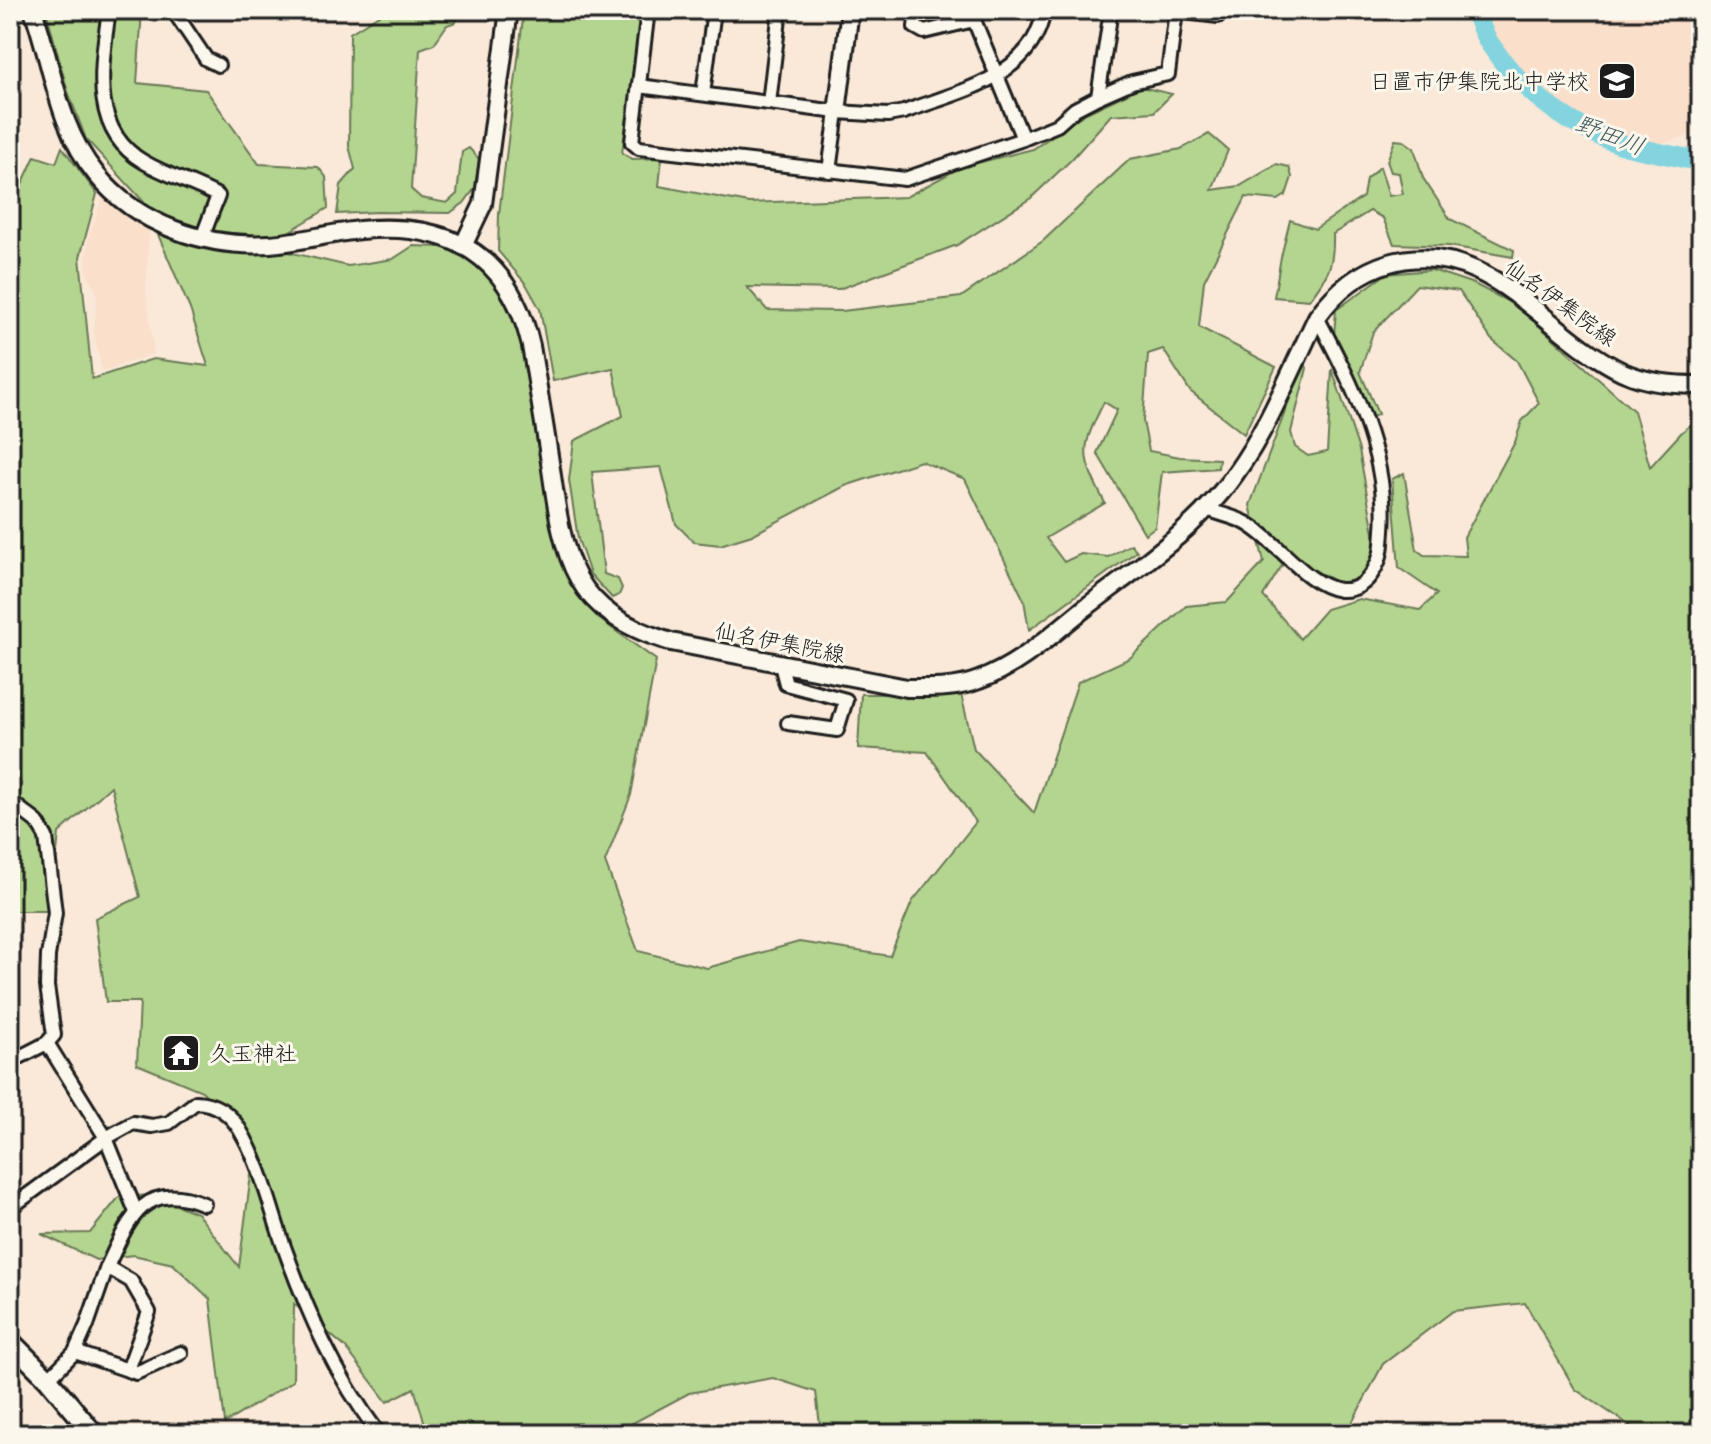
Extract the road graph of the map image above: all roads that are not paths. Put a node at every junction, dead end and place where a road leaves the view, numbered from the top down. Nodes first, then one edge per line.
1 (33, 10) edge
2 (109, 10) edge
3 (173, 10) edge
4 (509, 10) edge
5 (648, 10) edge
6 (714, 10) edge
7 (780, 10) edge
8 (850, 10) edge
9 (917, 10) edge
10 (1044, 10) edge
11 (1111, 10) edge
12 (1174, 10) edge
13 (1220, 10) edge
14 (975, 15) edge
15 (218, 65) dead end
16 (998, 76) junction
17 (639, 86) junction
18 (703, 94) junction
19 (1098, 97) junction
20 (769, 103) junction
21 (837, 112) junction
22 (1023, 139) junction
23 (829, 171) junction
24 (202, 238) junction
25 (463, 246) junction
26 (1317, 317) junction
27 (1701, 385) edge
28 (1207, 509) junction
29 (781, 665) junction
30 (788, 723) dead end
31 (10, 801) edge
32 (47, 1043) junction
33 (10, 1062) edge
34 (106, 1138) junction
35 (204, 1204) dead end
36 (10, 1208) edge
37 (136, 1212) junction
38 (107, 1267) junction
39 (10, 1341) edge
40 (75, 1352) junction
41 (181, 1353) dead end
42 (128, 1370) junction
43 (48, 1379) junction
44 (94, 1434) edge
45 (379, 1434) edge

1 - 24 main road, 仙名伊集院線
2 - 24 street
3 - 15 street
4 - 25 main road
5 - 17 street
6 - 18 street
7 - 20 street
8 - 21 main road
9 - 14 street
10 - 16 street
11 - 19 street
12 - 13 street
12 - 19 street
14 - 16 street
16 - 21 street
16 - 22 street
17 - 18 street
17 - 23 street
18 - 20 street
19 - 22 street
20 - 21 street
21 - 23 street
22 - 23 street
24 - 25 main road, 仙名伊集院線
25 - 29 main road, 仙名伊集院線
26 - 27 main road, 仙名伊集院線
26 - 28 main road, 仙名伊集院線
26 - 28 street
28 - 29 main road, 仙名伊集院線
29 - 30 street
31 - 32 street
32 - 33 street
32 - 34 street
34 - 36 street
34 - 37 street
34 - 45 street
35 - 37 street
37 - 38 street
38 - 40 street
38 - 42 street
39 - 43 main road
40 - 42 street
40 - 43 street
41 - 42 street
43 - 44 main road

